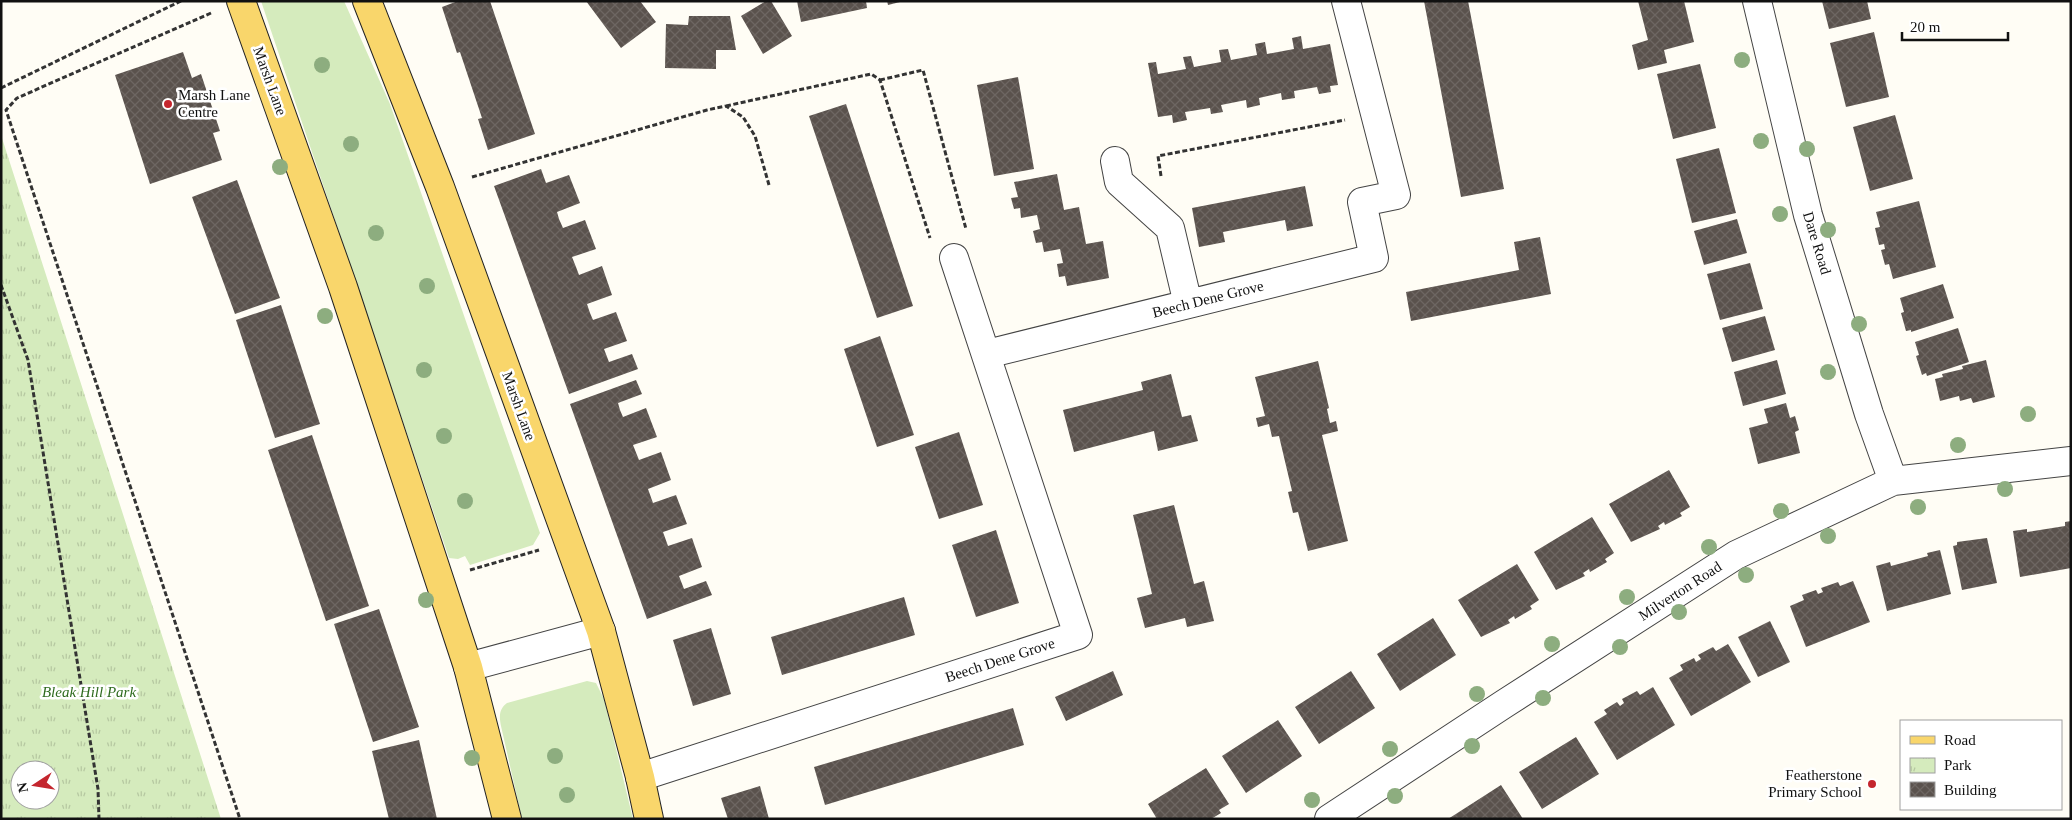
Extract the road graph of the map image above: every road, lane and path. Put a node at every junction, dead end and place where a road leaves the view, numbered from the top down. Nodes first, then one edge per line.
1 (181, 1) edge
2 (367, 1) edge
3 (1346, 1) edge
4 (1757, 1) edge
5 (230, 5) edge
6 (880, 80) junction
7 (1, 88) edge
8 (726, 106) junction
9 (1375, 114) junction
10 (1115, 161) dead end
11 (769, 185) dead end
12 (440, 186) junction
13 (1170, 228) junction
14 (954, 258) junction
15 (1, 285) edge
16 (1188, 304) junction
17 (987, 354) junction
18 (2071, 461) edge
19 (1893, 481) junction
20 (568, 541) junction
21 (440, 580) junction
22 (601, 631) junction
23 (468, 667) junction
24 (640, 777) junction
25 (99, 819) edge
26 (240, 819) edge
27 (507, 819) edge
28 (649, 819) edge
29 (1329, 819) edge

1 - 7 path
2 - 12 main road, Marsh Lane
3 - 9 street
4 - 19 street, Dare Road
5 - 21 main road, Marsh Lane
5 - 26 path
6 - 8 path
6 - 14 path
6 - 14 path
8 - 11 path
8 - 12 path
9 - 13 path
9 - 16 street, Beech Dene Grove
10 - 13 street
12 - 20 main road, Marsh Lane
13 - 16 street
14 - 17 street, Beech Dene Grove
15 - 25 path
16 - 17 street, Beech Dene Grove
17 - 24 street, Beech Dene Grove
18 - 19 street, Milverton Road
19 - 29 street, Milverton Road
20 - 21 path
20 - 22 main road, Marsh Lane
21 - 23 main road, Marsh Lane
22 - 23 street
22 - 24 main road, Marsh Lane
23 - 27 main road, Marsh Lane
24 - 28 main road, Marsh Lane

